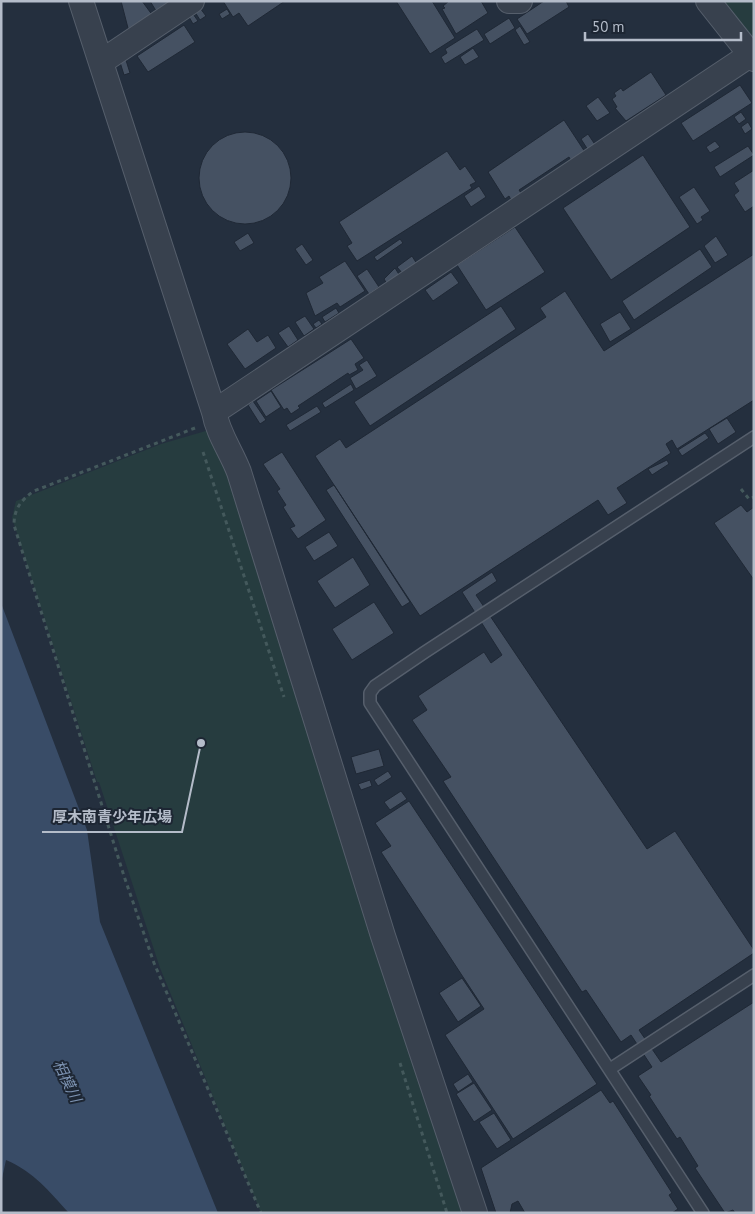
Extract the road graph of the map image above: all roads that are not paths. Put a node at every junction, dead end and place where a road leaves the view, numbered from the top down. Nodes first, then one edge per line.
1 (81, 1) edge
2 (192, 1) edge
3 (509, 1) edge
4 (520, 1) edge
5 (708, 1) edge
6 (752, 57) edge
7 (101, 62) junction
8 (214, 412) junction
9 (754, 437) edge
10 (754, 975) edge
11 (610, 1069) junction
12 (475, 1213) edge
13 (703, 1213) edge

1 - 7 street
2 - 7 street
3 - 4 street
5 - 6 street
6 - 8 street
7 - 8 street
8 - 12 street
9 - 11 lane
10 - 11 lane
11 - 13 lane

